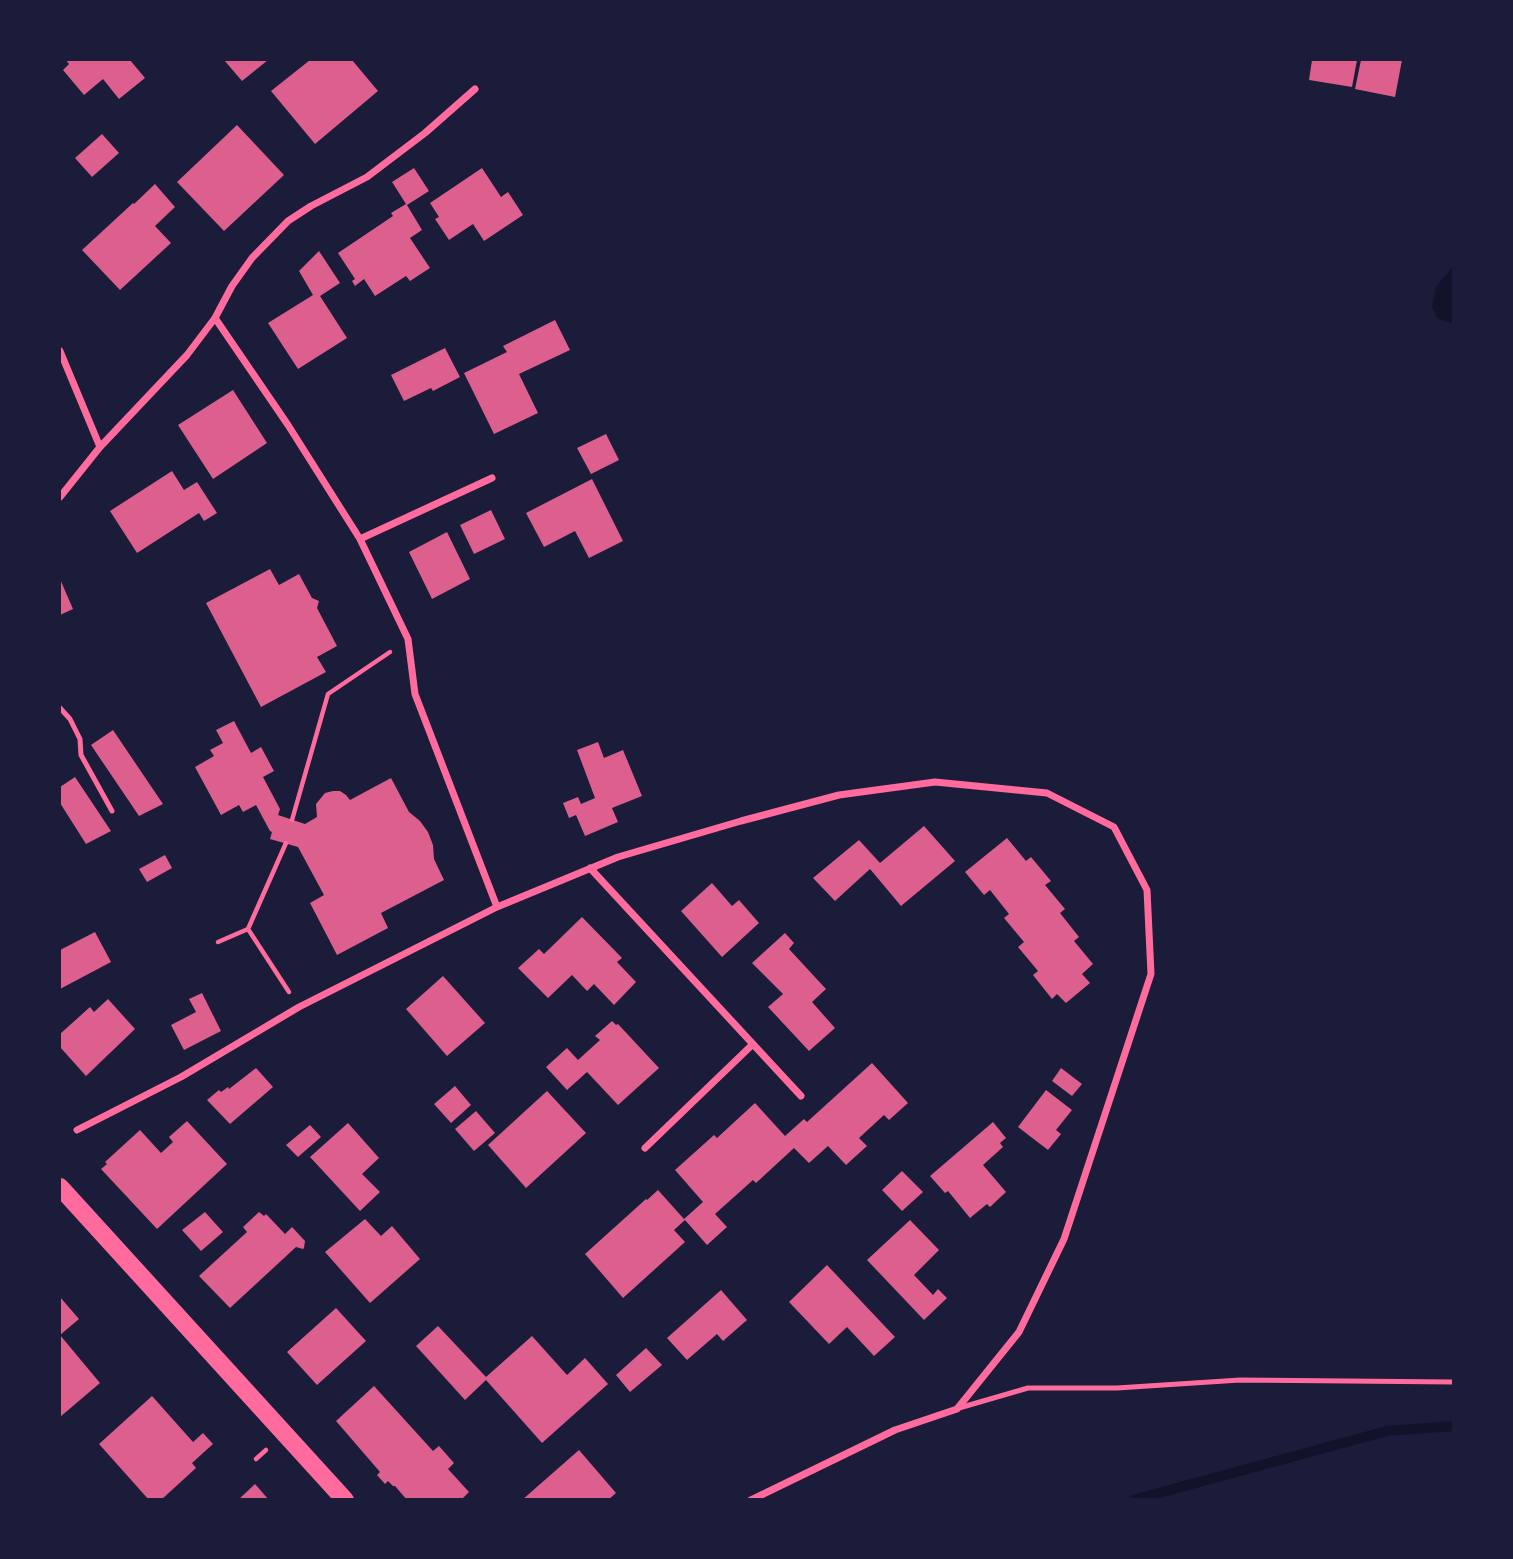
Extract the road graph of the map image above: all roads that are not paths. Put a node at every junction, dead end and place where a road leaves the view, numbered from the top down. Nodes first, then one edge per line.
1 (475, 89) dead end
2 (215, 318) junction
3 (60, 351) edge
4 (100, 447) junction
5 (492, 478) dead end
6 (60, 497) edge
7 (360, 539) junction
8 (60, 708) edge
9 (112, 811) dead end
10 (590, 868) junction
11 (497, 907) junction
12 (753, 1044) junction
13 (801, 1097) dead end
14 (77, 1130) dead end
15 (645, 1148) dead end
16 (60, 1187) edge
17 (1454, 1382) edge
18 (957, 1409) junction
19 (345, 1500) edge
20 (751, 1500) edge

1 - 2 street
2 - 4 street
2 - 7 street
3 - 4 street
4 - 6 street
5 - 7 street
7 - 11 street
8 - 9 lane
10 - 11 street
10 - 12 street
10 - 18 street
11 - 14 street
12 - 13 street
12 - 15 street
16 - 19 main road
17 - 18 lane
18 - 20 street

